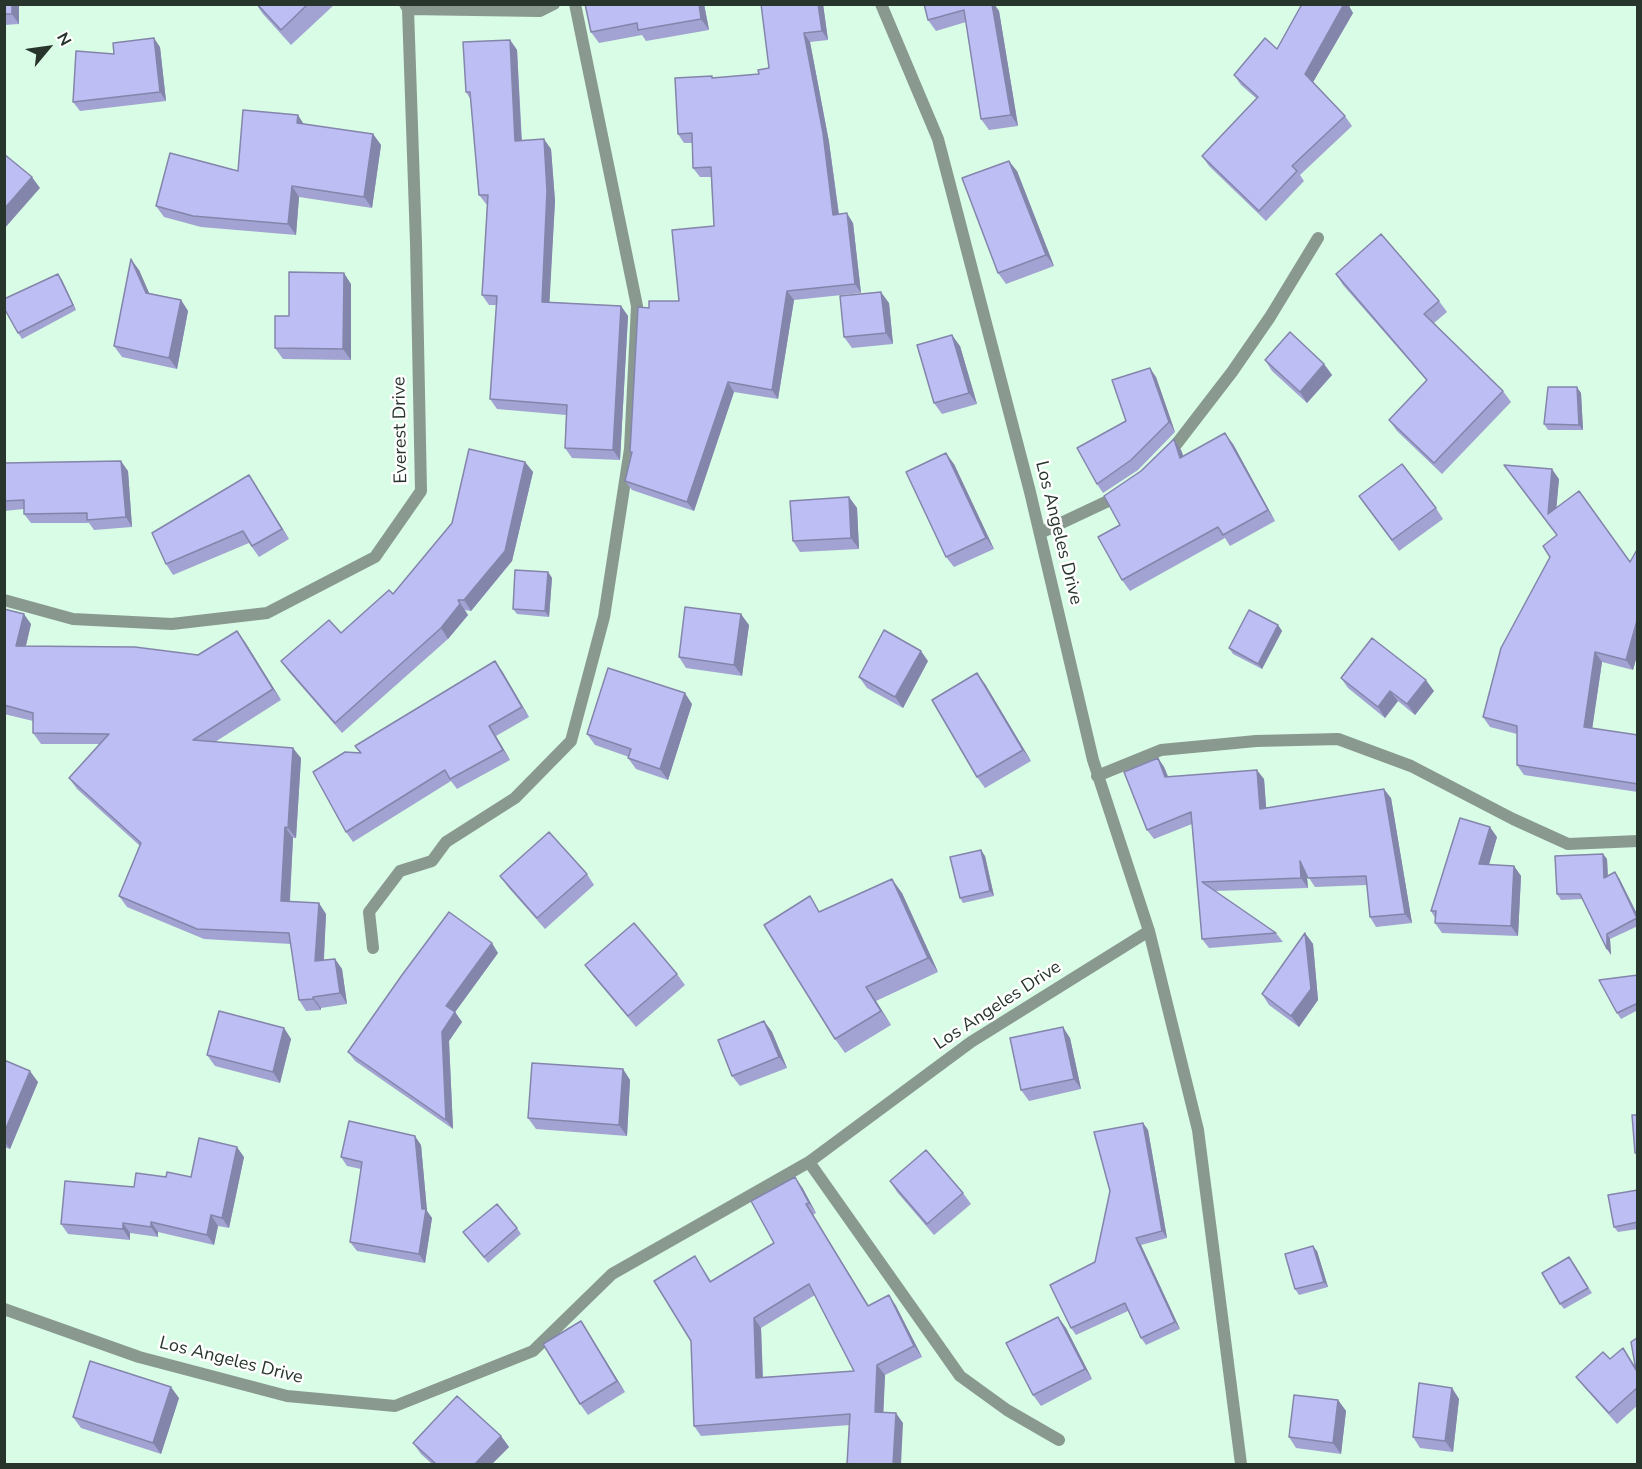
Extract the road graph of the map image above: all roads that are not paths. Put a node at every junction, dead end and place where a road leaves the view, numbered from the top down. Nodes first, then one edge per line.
1 (554, 4) edge
2 (575, 4) edge
3 (881, 4) edge
4 (407, 7) edge
5 (1318, 238) dead end
6 (1159, 461) edge
7 (1126, 488) edge
8 (1040, 533) junction
9 (4, 600) edge
10 (1097, 776) junction
11 (1638, 841) edge
12 (1149, 931) junction
13 (373, 948) dead end
14 (809, 1162) junction
15 (4, 1309) edge
16 (1059, 1440) dead end
17 (1241, 1464) edge

1 - 4 street
2 - 13 street
3 - 8 street, Los Angeles Drive
4 - 9 street, Everest Drive
5 - 6 street
7 - 8 street
8 - 10 street, Los Angeles Drive
10 - 11 street
10 - 12 street, Los Angeles Drive
12 - 14 street, Los Angeles Drive
12 - 17 street
14 - 15 street, Los Angeles Drive
14 - 16 street

